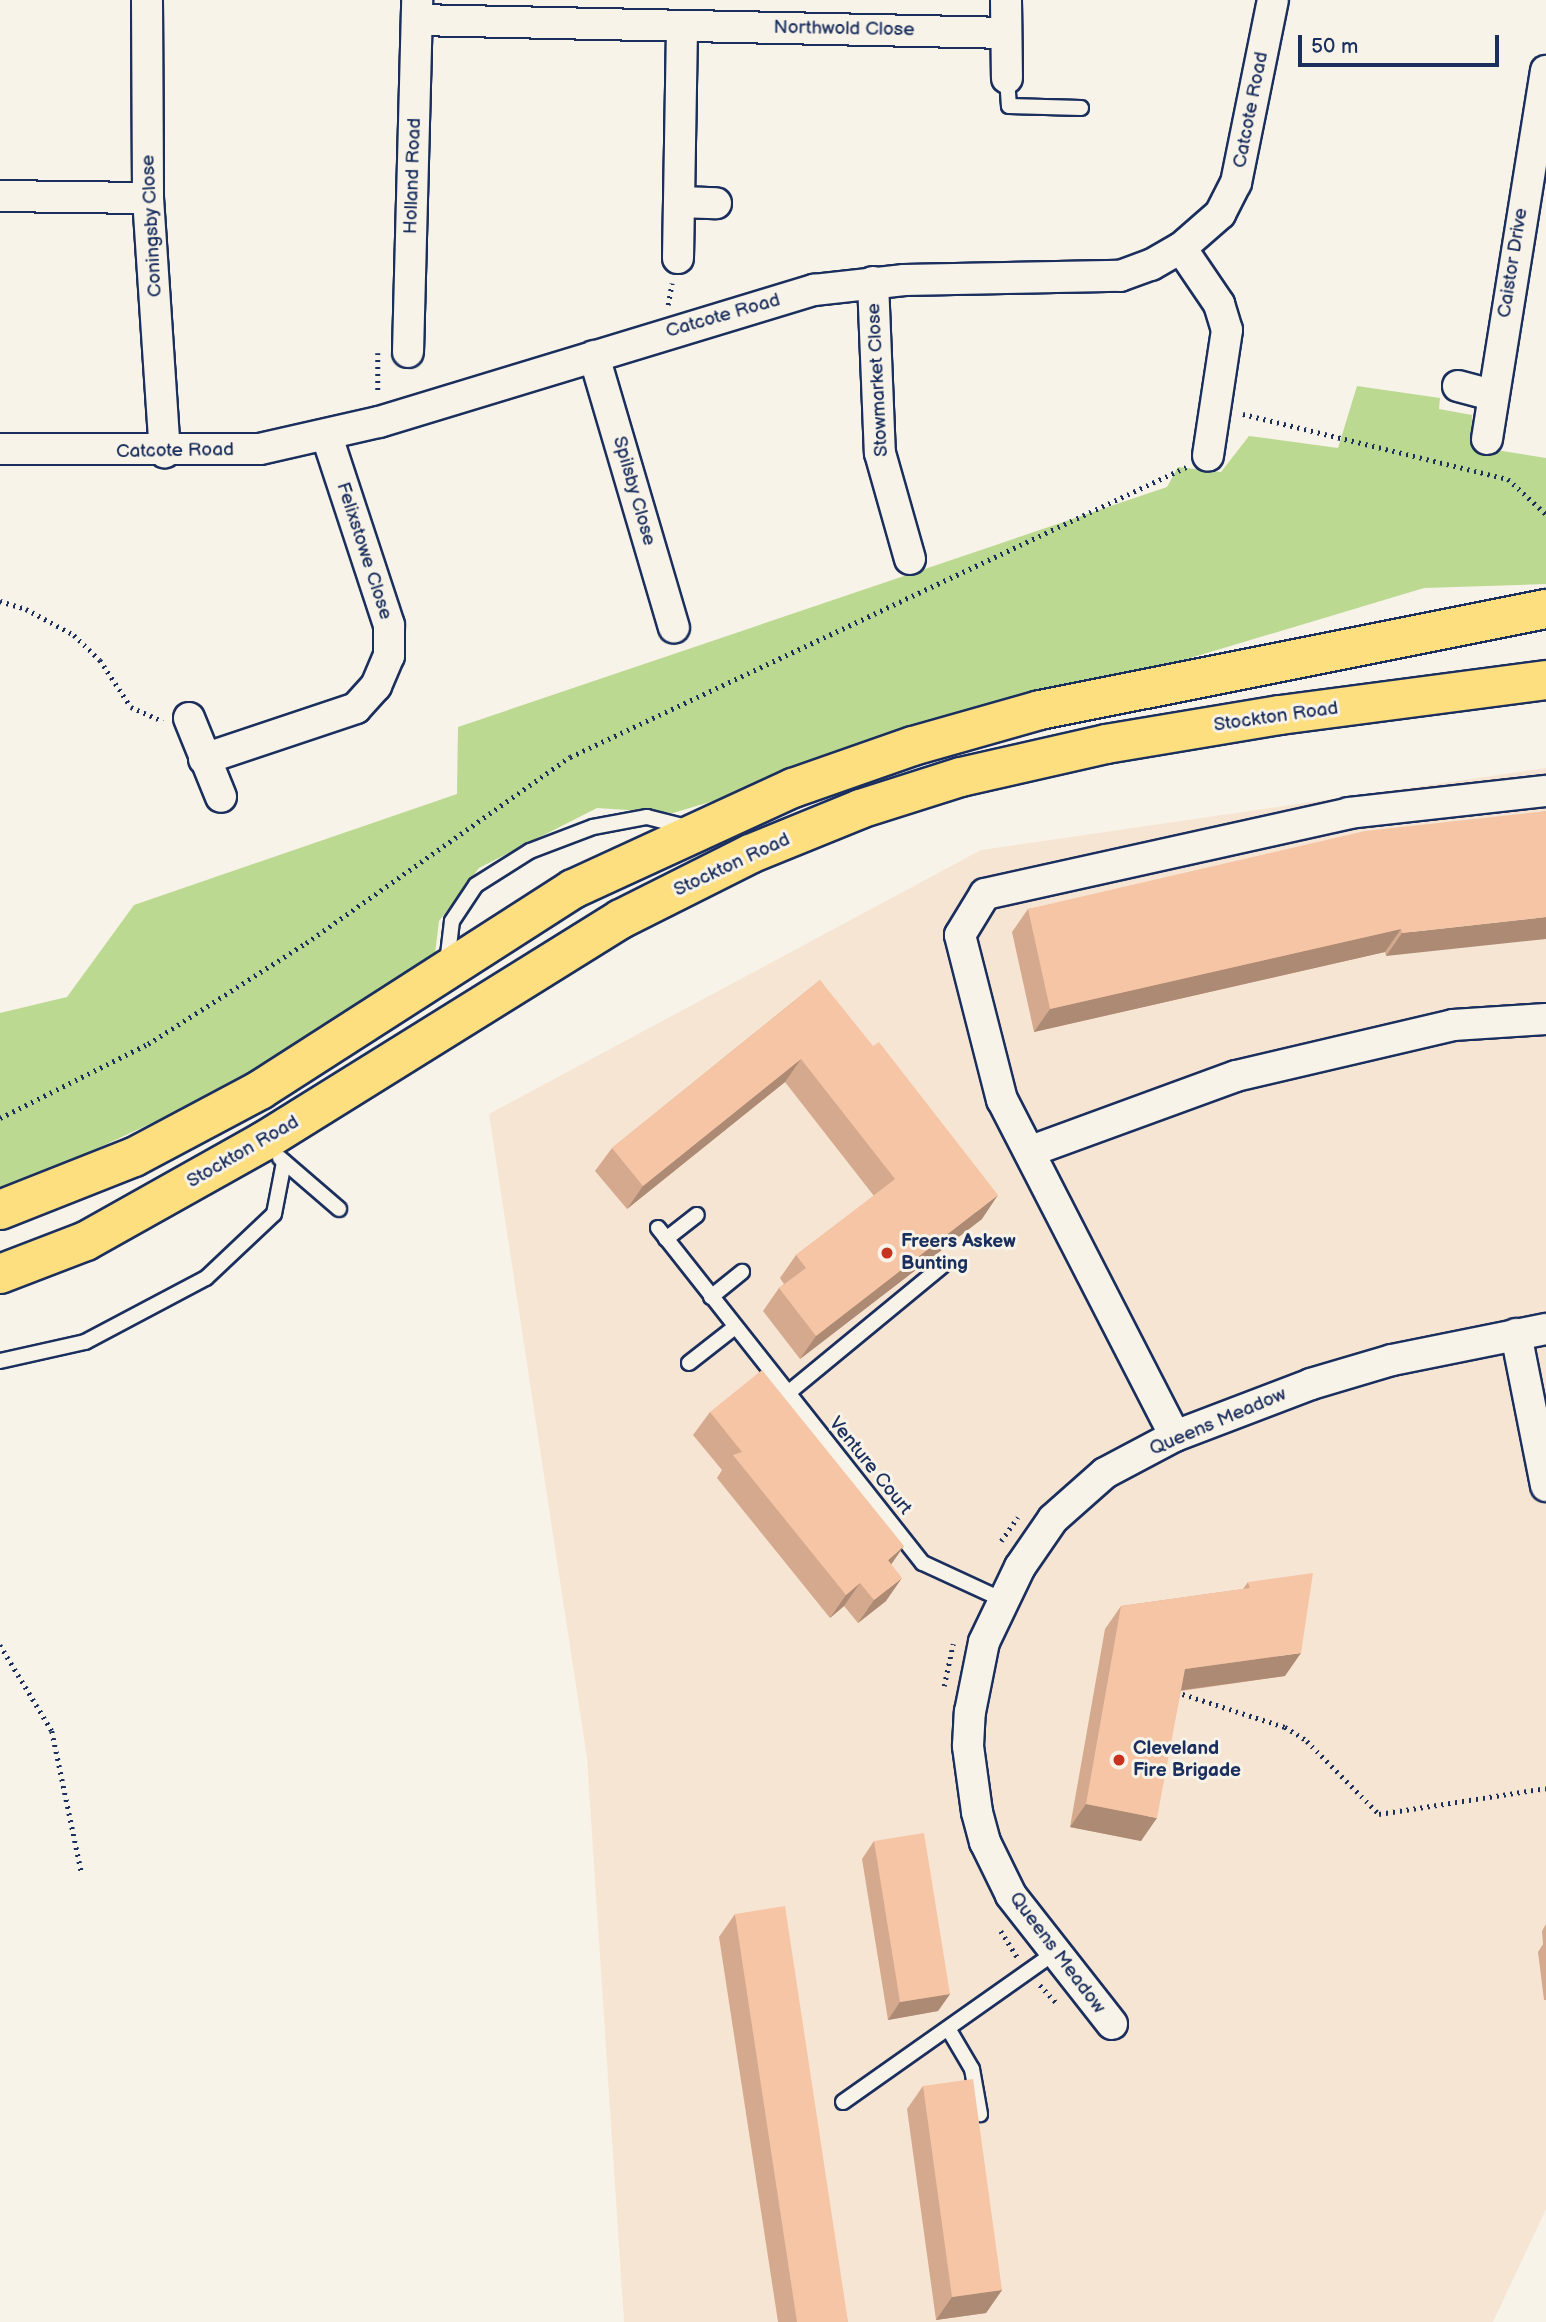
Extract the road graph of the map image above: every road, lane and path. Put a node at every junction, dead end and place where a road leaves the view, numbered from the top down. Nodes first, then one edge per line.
1 (147, 0) edge
2 (1006, 0) edge
3 (1273, 0) edge
4 (417, 10) edge
5 (682, 26) junction
6 (1006, 33) junction
7 (1546, 71) edge
8 (1007, 78) joint
9 (1081, 108) dead end
10 (1540, 132) edge
11 (0, 196) edge
12 (148, 198) junction
13 (679, 202) junction
14 (716, 203) dead end
15 (1181, 248) junction
16 (678, 258) joint
17 (873, 282) junction
18 (662, 334) junction
19 (408, 352) joint
20 (594, 356) junction
21 (1458, 386) dead end
22 (1492, 395) junction
23 (1216, 407) junction
24 (379, 422) junction
25 (327, 436) junction
26 (1487, 439) dead end
27 (0, 449) edge
28 (165, 452) junction
29 (1208, 456) joint
30 (1546, 513) edge
31 (910, 559) dead end
32 (0, 601) edge
33 (1546, 609) edge
34 (674, 626) dead end
35 (1546, 681) edge
36 (189, 718) joint
37 (204, 758) junction
38 (1546, 791) edge
39 (221, 797) dead end
40 (695, 830) junction
41 (446, 968) junction
42 (1546, 1019) edge
43 (0, 1118) edge
44 (1031, 1151) junction
45 (274, 1152) junction
46 (339, 1209) dead end
47 (0, 1210) edge
48 (697, 1215) dead end
49 (942, 1266) edge
50 (742, 1272) dead end
51 (0, 1274) edge
52 (711, 1297) junction
53 (735, 1326) junction
54 (1546, 1329) edge
55 (1517, 1334) junction
56 (0, 1361) edge
57 (689, 1363) dead end
58 (788, 1393) junction
59 (1175, 1436) junction
60 (1546, 1486) edge
61 (1026, 1508) dead end
62 (988, 1593) junction
63 (958, 1631) dead end
64 (0, 1645) edge
65 (1173, 1692) edge
66 (943, 1698) dead end
67 (1546, 1788) edge
68 (82, 1874) dead end
69 (995, 1920) dead end
70 (1053, 1954) junction
71 (1028, 1972) junction
72 (1064, 2011) dead end
73 (1112, 2024) dead end
74 (949, 2030) junction
75 (843, 2102) dead end
76 (980, 2114) edge

1 - 12 street, Coningsby Close
2 - 6 street
3 - 15 street, Catcote Road
4 - 5 street, Northwold Close
4 - 19 street, Holland Road
5 - 6 street, Northwold Close
5 - 13 street
6 - 8 street
7 - 10 street, Caistor Drive
8 - 9 lane
10 - 22 street, Caistor Drive
11 - 12 street
12 - 28 street, Coningsby Close
13 - 14 street
13 - 16 street
15 - 17 street, Catcote Road
15 - 23 street
16 - 18 path
17 - 18 street, Catcote Road
17 - 31 street, Stowmarket Close
18 - 20 street, Catcote Road
19 - 24 path
20 - 24 street, Catcote Road
20 - 34 street, Spilsby Close
21 - 22 street
22 - 26 street, Caistor Drive
23 - 29 street
23 - 30 path
24 - 25 street, Catcote Road
25 - 28 street, Catcote Road
25 - 37 street, Felixstowe Close
27 - 28 street, Catcote Road
29 - 43 path
32 - 36 path
33 - 40 highway
35 - 45 highway, Stockton Road
36 - 37 street
37 - 39 street
38 - 44 street
40 - 41 highway
40 - 41 lane
41 - 47 highway
42 - 44 street
44 - 59 street
45 - 46 lane
45 - 51 highway, Stockton Road
45 - 56 lane
48 - 52 lane, Venture Court
49 - 58 lane
50 - 52 lane
52 - 53 lane, Venture Court
53 - 57 lane
53 - 58 lane, Venture Court
54 - 55 street, Queens Meadow
55 - 59 street, Queens Meadow
55 - 60 street
58 - 62 lane, Venture Court
59 - 62 street, Queens Meadow
61 - 62 path
62 - 70 street, Queens Meadow
63 - 66 path
64 - 68 path
65 - 67 path
69 - 71 path
70 - 71 lane
70 - 73 street, Queens Meadow
71 - 72 path
71 - 74 lane
74 - 75 lane
74 - 76 lane

